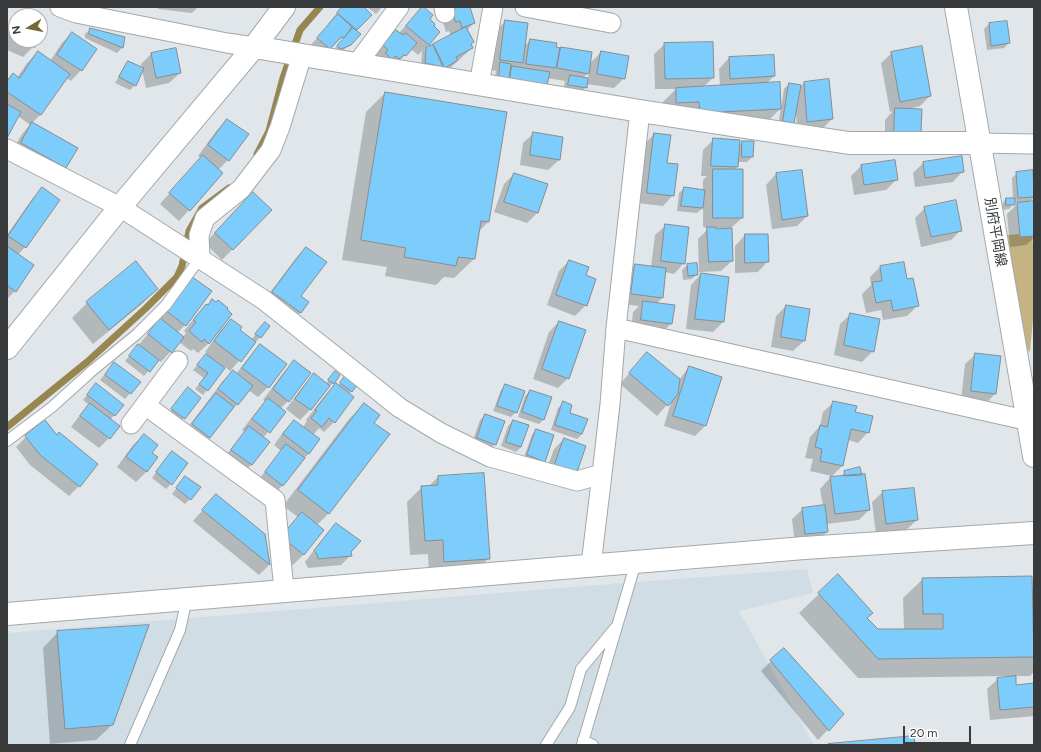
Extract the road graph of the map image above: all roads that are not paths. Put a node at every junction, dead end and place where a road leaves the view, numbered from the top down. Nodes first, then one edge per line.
1 (60, 7) edge
2 (284, 7) edge
3 (399, 7) edge
4 (493, 7) edge
5 (525, 7) edge
6 (956, 7) edge
7 (611, 24) dead end
8 (254, 47) junction
9 (302, 55) junction
10 (357, 64) junction
11 (479, 85) junction
12 (640, 111) junction
13 (979, 143) junction
14 (1034, 144) edge
15 (7, 149) edge
16 (120, 206) junction
17 (200, 258) junction
18 (616, 328) junction
19 (7, 348) edge
20 (178, 361) dead end
21 (145, 404) junction
22 (1031, 421) edge
23 (131, 424) dead end
24 (7, 441) edge
25 (1034, 456) edge
26 (602, 474) junction
27 (1034, 533) edge
28 (636, 562) junction
29 (591, 565) junction
30 (284, 590) junction
31 (187, 598) junction
32 (7, 614) edge
33 (618, 624) junction
34 (582, 743) edge
35 (130, 745) edge
36 (546, 745) edge
37 (593, 745) edge

1 - 8 street
2 - 8 street
3 - 10 street
4 - 11 street
5 - 7 street
6 - 13 street, 別府平岡線
8 - 9 street
8 - 16 street
9 - 10 street
9 - 17 street
10 - 11 street
11 - 12 street
12 - 13 street
12 - 18 street
13 - 14 street
13 - 22 street, 別府平岡線
15 - 16 street
16 - 17 street
16 - 19 street
17 - 24 lane
17 - 26 street
18 - 22 street
18 - 26 street
20 - 21 street
21 - 23 street
21 - 30 street
22 - 25 street, 別府平岡線
26 - 29 street
27 - 28 street
28 - 29 street
28 - 33 lane
29 - 30 street
30 - 31 street
31 - 32 street
31 - 35 lane
33 - 34 lane
33 - 36 lane
34 - 37 lane

